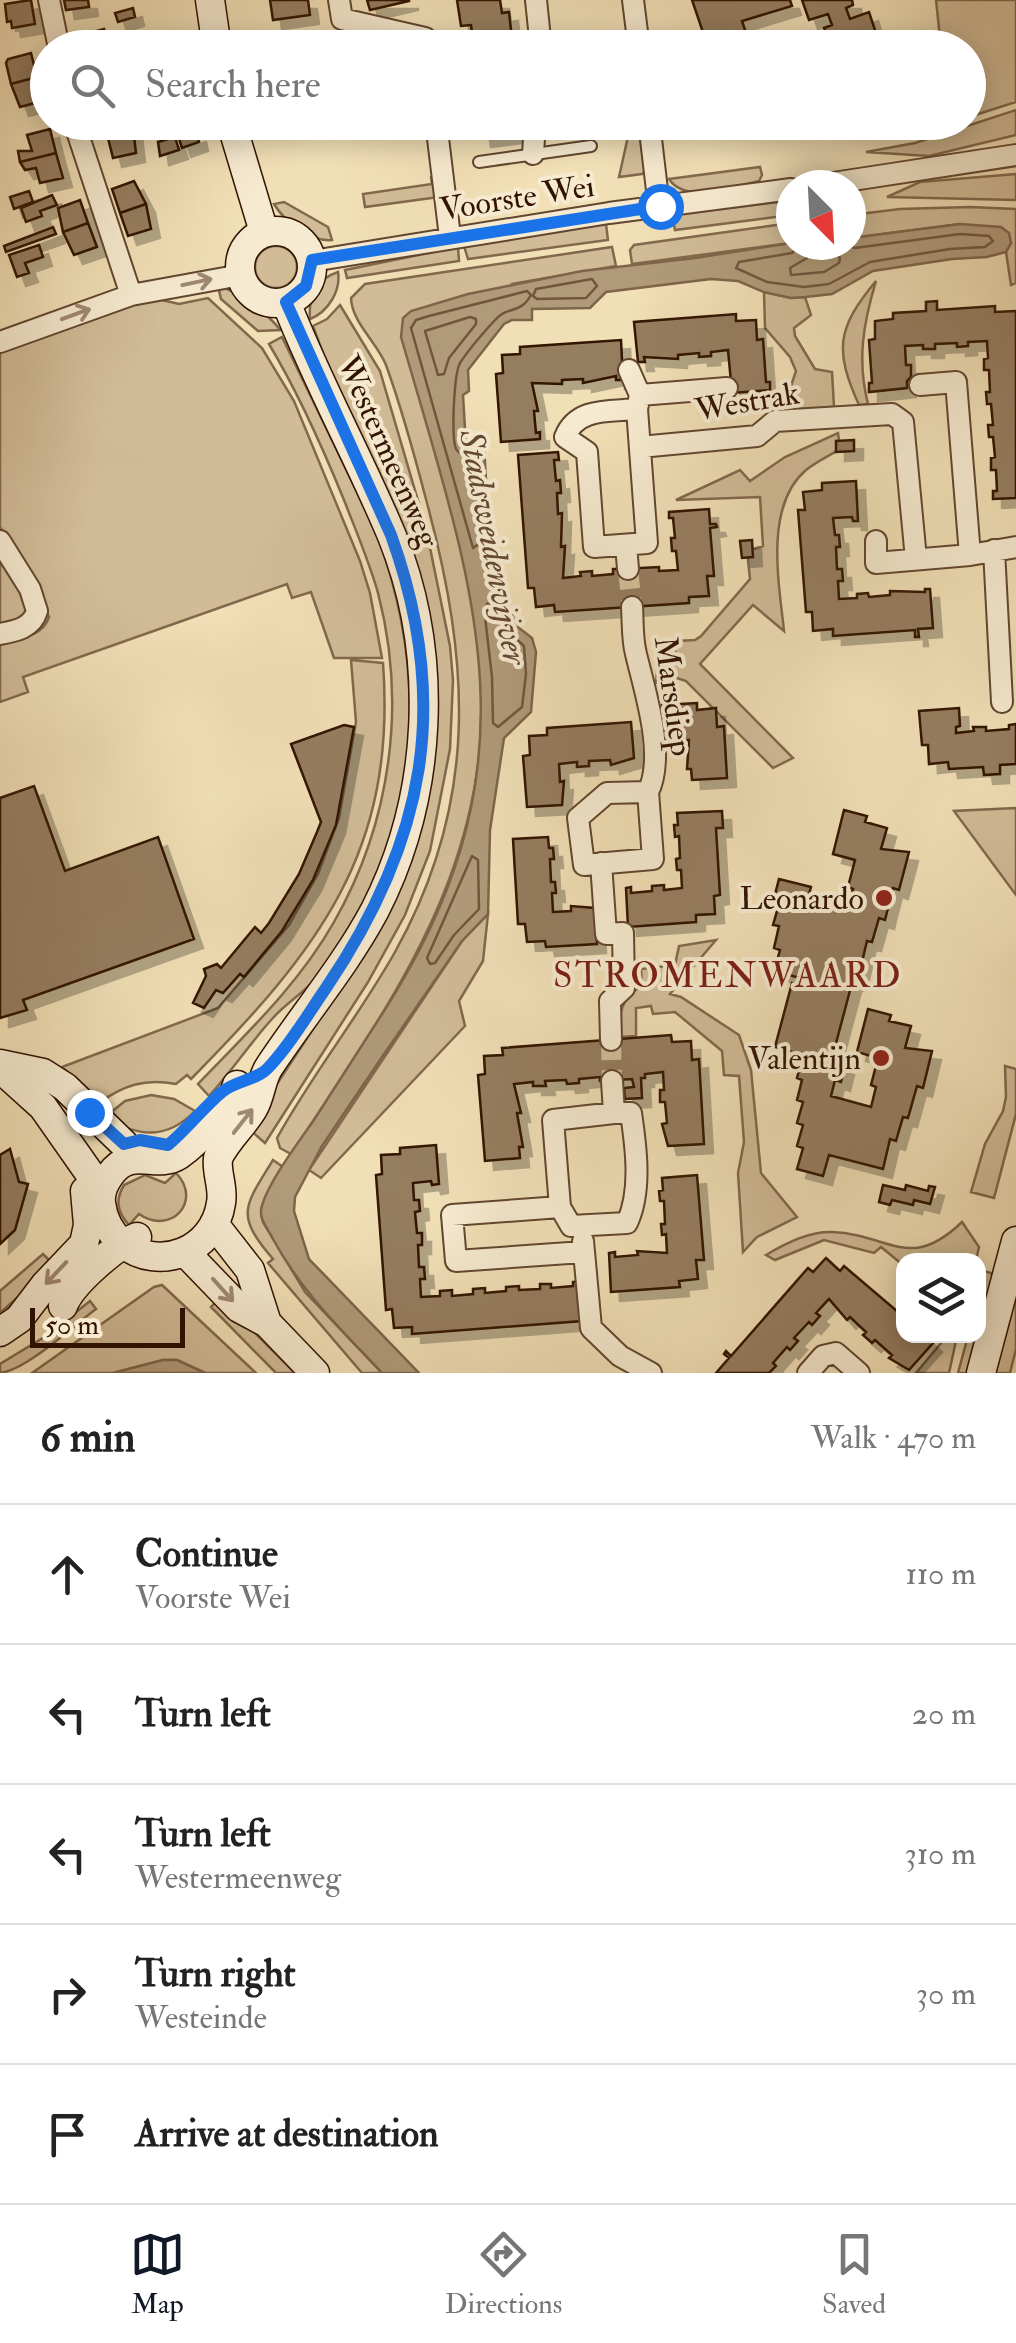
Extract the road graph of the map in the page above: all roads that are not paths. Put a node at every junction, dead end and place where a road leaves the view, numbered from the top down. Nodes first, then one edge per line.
1 (50, 0) edge
2 (210, 0) edge
3 (339, 0) edge
4 (536, 0) edge
5 (633, 0) edge
6 (55, 30) edge
7 (214, 30) edge
8 (390, 30) edge
9 (539, 30) edge
10 (637, 30) edge
11 (80, 140) edge
12 (236, 140) edge
13 (438, 140) edge
14 (534, 140) edge
15 (651, 140) edge
16 (591, 146) dead end
17 (533, 154) junction
18 (1016, 154) edge
19 (479, 162) dead end
20 (866, 178) edge
21 (776, 191) edge
22 (660, 206) junction
23 (264, 232) junction
24 (450, 238) junction
25 (312, 260) junction
26 (241, 276) junction
27 (131, 295) junction
28 (286, 302) junction
29 (0, 342) edge
30 (629, 370) dead end
31 (920, 385) dead end
32 (727, 388) dead end
33 (638, 402) junction
34 (640, 446) junction
35 (0, 541) edge
36 (876, 541) dead end
37 (626, 544) junction
38 (1016, 547) edge
39 (994, 550) junction
40 (970, 555) junction
41 (916, 560) junction
42 (628, 569) tunnel mouth
43 (632, 607) tunnel mouth
44 (0, 634) edge
45 (1002, 702) dead end
46 (648, 792) junction
47 (601, 863) junction
48 (611, 1040) tunnel mouth
49 (0, 1066) edge
50 (266, 1071) junction
51 (612, 1080) tunnel mouth
52 (614, 1113) junction
53 (175, 1149) junction
54 (106, 1163) junction
55 (560, 1206) junction
56 (582, 1226) junction
57 (200, 1233) junction
58 (1016, 1241) edge
59 (130, 1248) junction
60 (583, 1252) junction
61 (267, 1322) junction
62 (10, 1326) edge
63 (315, 1373) edge
64 (650, 1373) edge
65 (808, 1373) edge
66 (859, 1373) edge
67 (981, 1373) edge

1 - 6 street
2 - 7 street
3 - 8 street
4 - 9 street
5 - 10 street
11 - 27 street
12 - 23 street
13 - 24 street
14 - 17 street
15 - 22 street
16 - 17 lane
17 - 19 lane
18 - 20 street
21 - 22 street, Voorste Wei
22 - 24 street, Voorste Wei
23 - 25 street
23 - 26 street
24 - 25 street, Voorste Wei
25 - 28 street
27 -> 26 street
26 - 28 street
29 -> 27 street
28 - 50 street, Westermeenweg
30 - 33 street
31 - 40 street
32 - 33 street
33 - 34 street
33 - 37 street
34 - 37 street
34 - 41 street, Westrak
35 - 44 street
36 - 41 street
37 - 42 street
38 - 39 street
39 - 40 street
39 - 45 street
40 - 41 street
43 - 46 street, Marsdiep
46 - 47 street, Marsdiep
46 - 47 street, Marsdiep
47 - 48 street
49 - 54 street
49 - 54 street
50 - 53 street, Westermeenweg
57 -> 50 street, Westermeenweg
51 - 52 street
52 - 55 street
52 - 56 street
53 - 54 street
53 - 57 street
54 - 59 street
54 -> 62 street
55 - 56 street
55 - 60 street
56 - 60 street
57 - 59 street
57 - 61 street
57 -> 61 street
58 - 67 street
59 - 62 street
60 - 64 street
61 - 63 street
65 - 66 street

